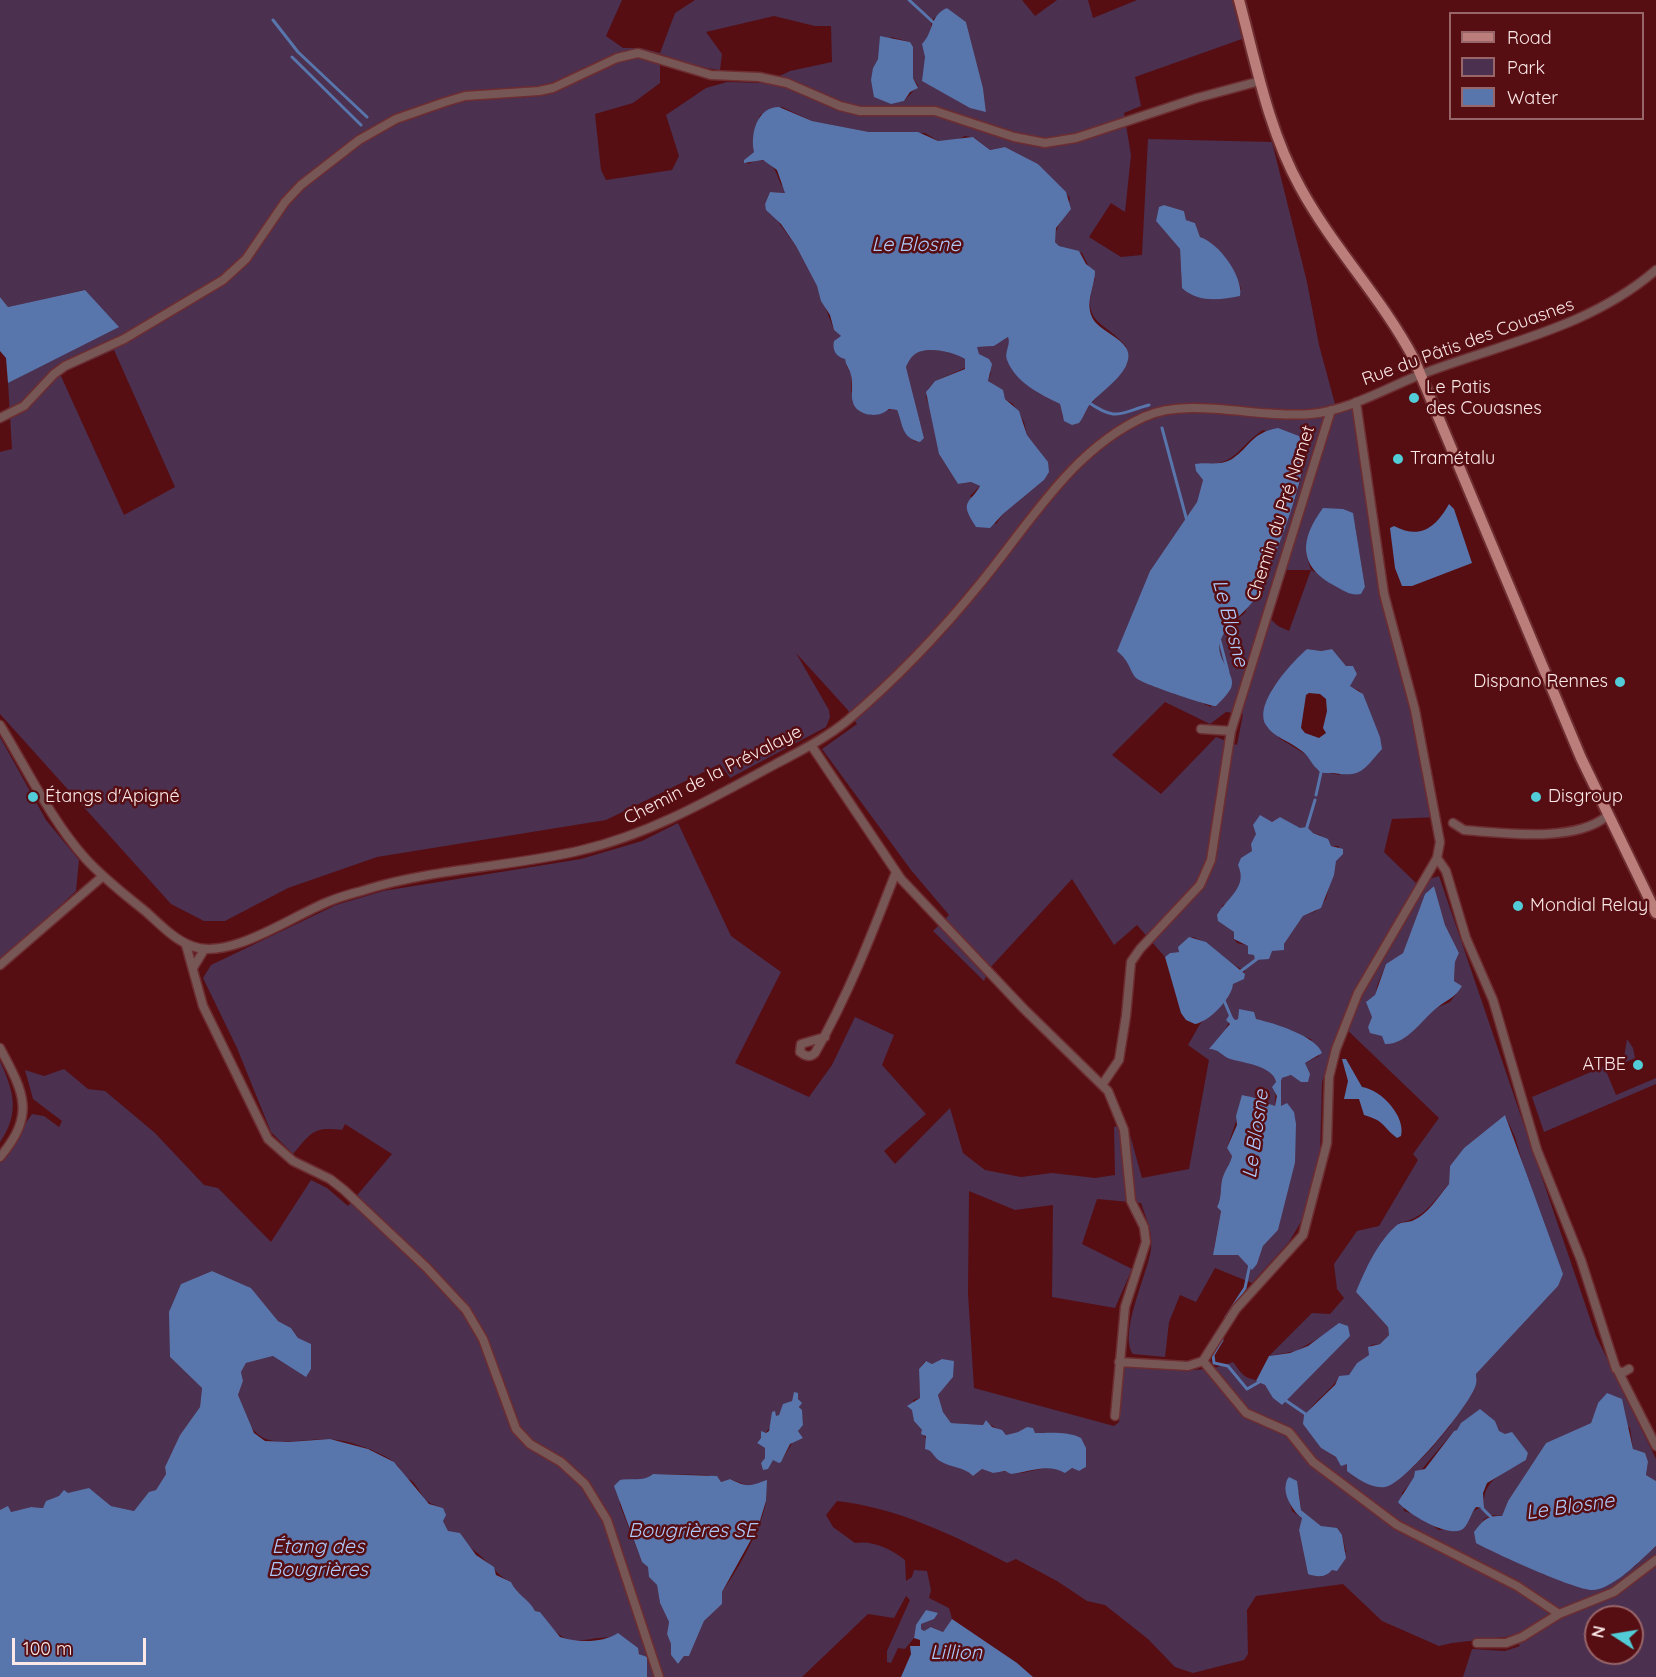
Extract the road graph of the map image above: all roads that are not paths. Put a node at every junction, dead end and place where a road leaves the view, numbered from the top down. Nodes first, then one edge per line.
1 (1239, 0) edge
2 (1260, 81) junction
3 (1656, 270) edge
4 (1421, 375) junction
5 (1356, 402) junction
6 (1331, 410) junction
7 (1317, 413) joint
8 (0, 418) edge
9 (0, 725) edge
10 (1201, 729) dead end
11 (1231, 731) junction
12 (811, 745) junction
13 (1607, 816) junction
14 (1453, 823) dead end
15 (1437, 858) junction
16 (896, 872) junction
17 (103, 876) junction
18 (1653, 899) edge
19 (1656, 913) edge
20 (186, 945) junction
21 (204, 950) junction
22 (0, 965) edge
23 (193, 968) junction
24 (825, 1037) dead end
25 (0, 1048) edge
26 (1102, 1085) junction
27 (0, 1157) edge
28 (1203, 1361) junction
29 (1119, 1362) junction
30 (1629, 1369) dead end
31 (1619, 1373) junction
32 (1115, 1416) dead end
33 (1656, 1446) edge
34 (1656, 1560) edge
35 (1559, 1614) junction
36 (1478, 1643) dead end
37 (659, 1677) edge

1 - 2 main road
2 - 4 main road
2 - 8 street
3 - 4 street, Rue du Pâtis des Couasnes
4 - 5 street, Rue du Pâtis des Couasnes
4 - 13 main road
5 - 6 street, Rue du Pâtis des Couasnes
5 - 15 street
6 - 7 street, Rue du Pâtis des Couasnes
6 - 11 street, Chemin du Pré Namet
7 - 12 street, Chemin de la Prévalaye
9 - 17 street, Chemin de la Prévalaye
10 - 11 street
11 - 26 street, Chemin du Pré Namet
12 - 16 street
12 - 21 street, Chemin de la Prévalaye
13 - 14 street
13 - 18 main road
15 - 28 street
15 - 31 street
16 - 24 street
16 - 26 street
17 - 20 street, Chemin de la Prévalaye
17 - 22 street
18 - 19 main road
20 - 21 street, Chemin de la Prévalaye
20 - 23 street
21 - 23 street
23 - 37 street
25 - 27 street
26 - 29 street
28 - 29 street
28 - 35 street
29 - 32 street
30 - 31 street
31 - 33 street
34 - 35 street
35 - 36 street

